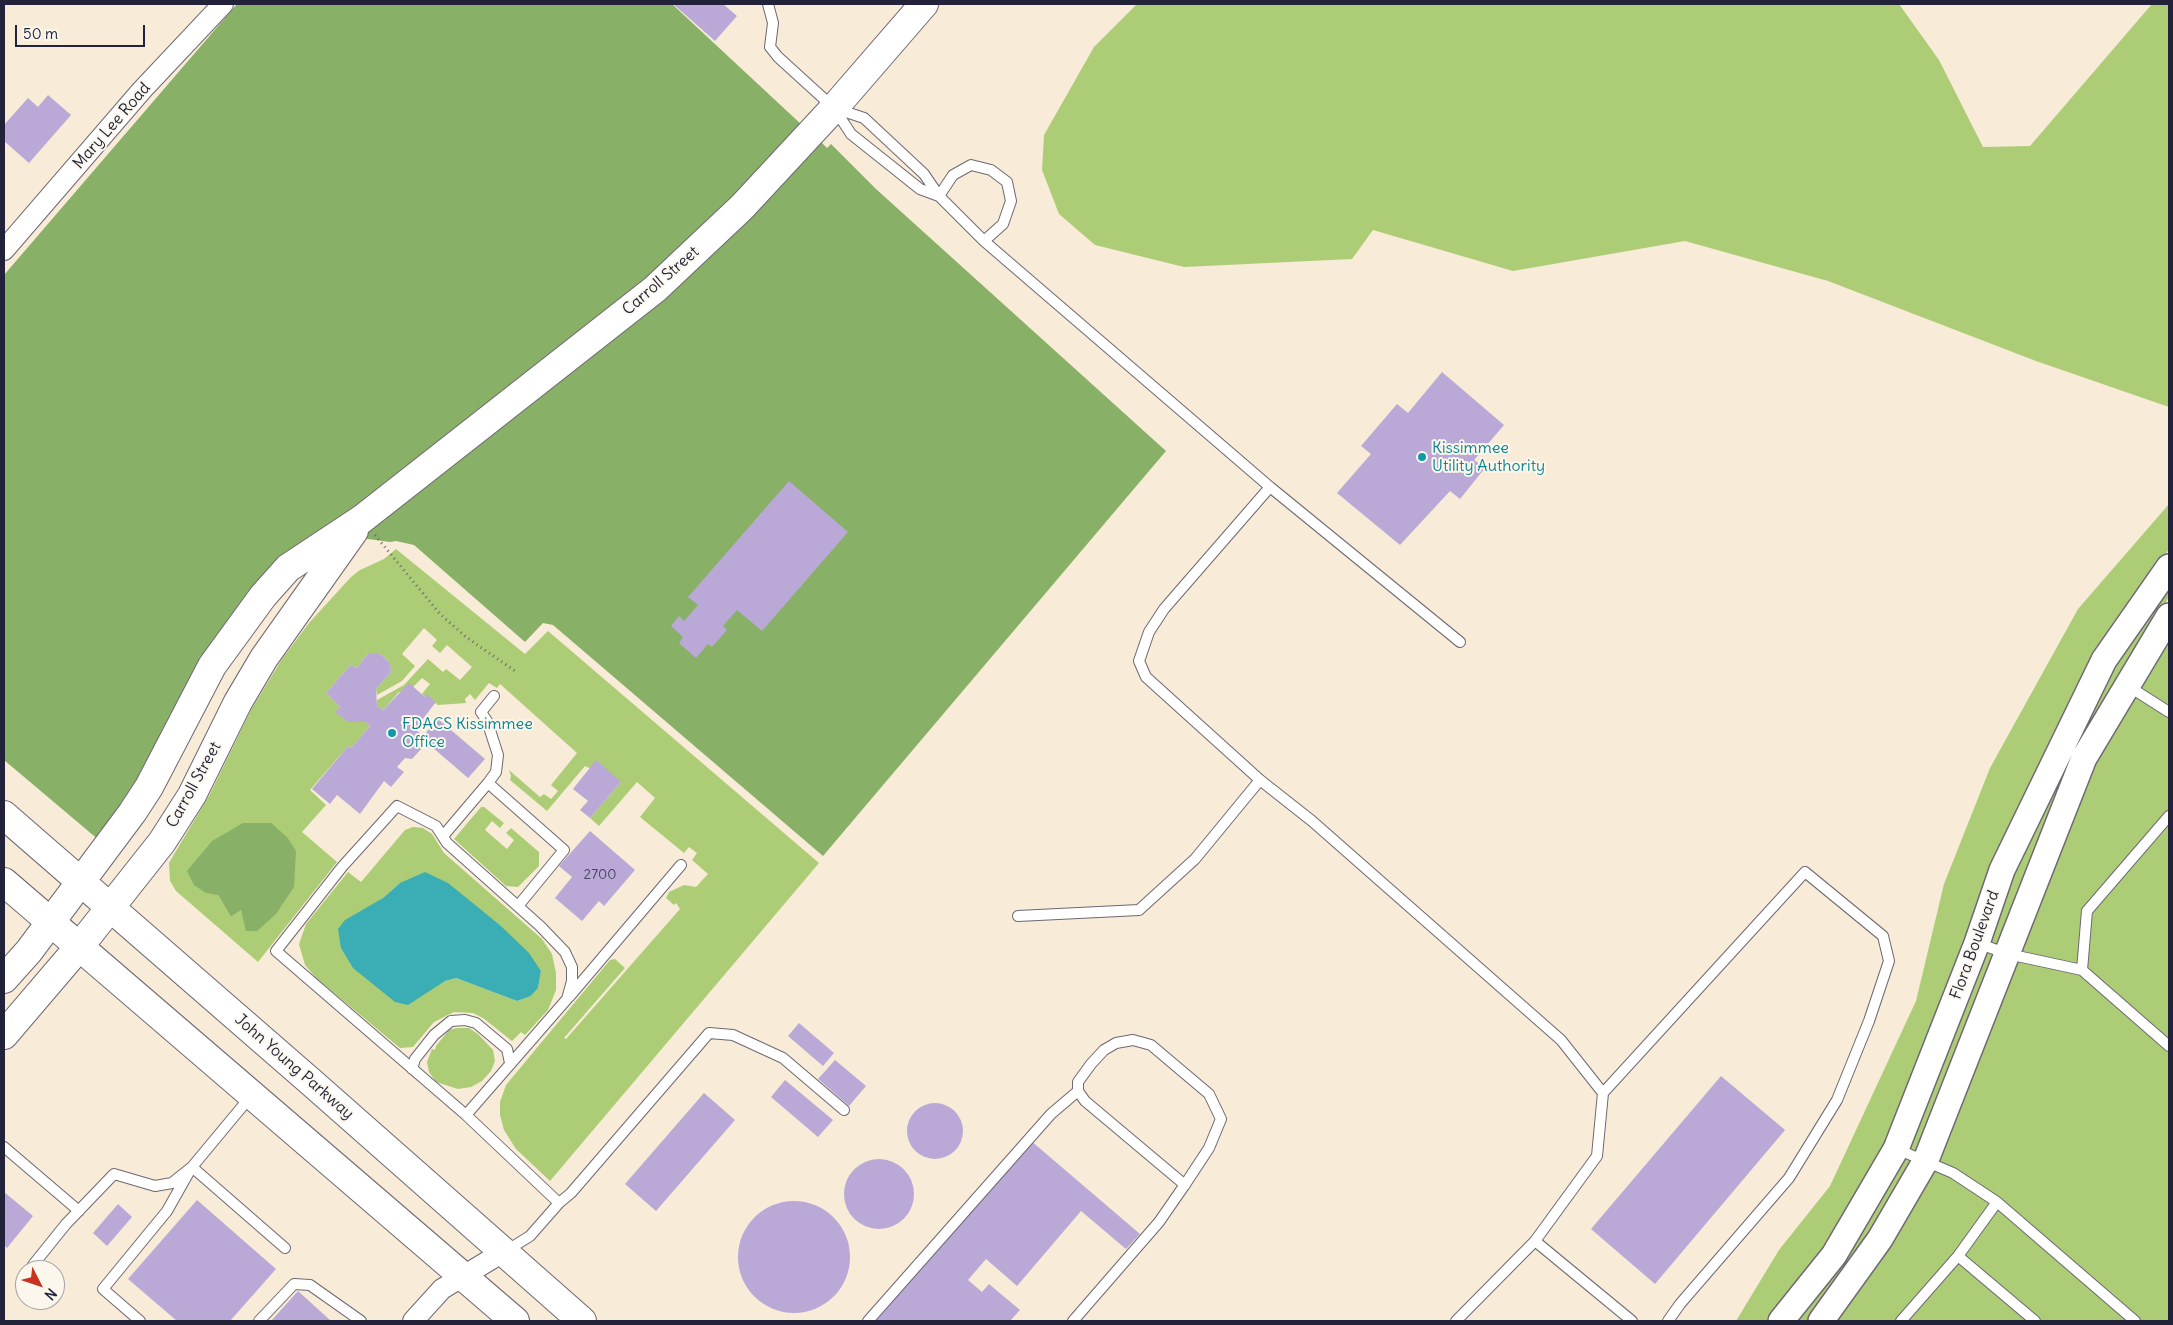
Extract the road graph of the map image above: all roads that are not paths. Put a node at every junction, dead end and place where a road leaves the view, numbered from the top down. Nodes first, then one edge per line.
1 (223, 4) edge
2 (768, 4) edge
3 (924, 4) edge
4 (834, 108) junction
5 (939, 196) junction
6 (984, 241) junction
7 (4, 250) edge
8 (1270, 487) junction
9 (362, 519) junction
10 (2169, 567) edge
11 (2169, 616) edge
12 (1460, 642) dead end
13 (2127, 686) junction
14 (494, 696) dead end
15 (2169, 712) edge
16 (1260, 780) junction
17 (488, 783) junction
18 (4, 815) edge
19 (2169, 816) edge
20 (442, 836) junction
21 (681, 865) dead end
22 (81, 881) junction
23 (4, 882) edge
24 (518, 906) junction
25 (112, 908) junction
26 (1018, 916) dead end
27 (50, 922) junction
28 (1977, 943) junction
29 (79, 947) junction
30 (2008, 954) junction
31 (2082, 970) junction
32 (4, 979) edge
33 (567, 999) junction
34 (4, 1035) edge
35 (2169, 1046) edge
36 (510, 1063) junction
37 (412, 1069) junction
38 (1078, 1091) junction
39 (1603, 1094) junction
40 (252, 1095) junction
41 (844, 1110) dead end
42 (466, 1116) junction
43 (4, 1146) edge
44 (1896, 1149) junction
45 (1926, 1160) junction
46 (192, 1167) junction
47 (1184, 1186) junction
48 (1997, 1202) junction
49 (559, 1203) junction
50 (79, 1211) junction
51 (1535, 1241) junction
52 (285, 1248) dead end
53 (503, 1252) junction
54 (1958, 1256) junction
55 (37, 1260) edge
56 (463, 1276) junction
57 (140, 1321) edge
58 (259, 1321) edge
59 (361, 1321) edge
60 (414, 1321) edge
61 (515, 1321) edge
62 (582, 1321) edge
63 (868, 1321) edge
64 (1073, 1321) edge
65 (1456, 1321) edge
66 (1632, 1321) edge
67 (1668, 1321) edge
68 (1781, 1321) edge
69 (1821, 1321) edge
70 (1901, 1321) edge
71 (2035, 1321) edge
72 (2136, 1321) edge

1 - 7 street, Mary Lee Road
2 - 4 lane
3 - 4 main road, Carroll Street
4 - 5 lane
4 - 5 lane
4 - 9 main road, Carroll Street
5 - 6 lane
5 - 6 lane
6 - 8 lane
8 - 12 lane
8 - 16 lane
9 - 22 main road, Carroll Street
9 - 25 main road, Carroll Street
10 - 28 street, Flora Boulevard
11 - 13 street, Flora Boulevard
13 - 15 lane
13 - 30 street, Flora Boulevard
14 - 17 lane
16 - 26 lane
16 - 39 lane
17 - 20 lane
17 - 24 lane
18 - 22 main road, John Young Parkway
19 - 31 lane
20 - 24 lane
20 - 37 lane
21 - 33 lane
22 - 25 main road, John Young Parkway
22 - 27 main road, Carroll Street
23 - 27 main road
24 - 33 lane
25 - 29 main road, Carroll Street
25 - 53 main road, John Young Parkway
27 - 29 main road
27 - 32 main road, Carroll Street
28 - 30 lane
28 - 44 street, Flora Boulevard
29 - 34 main road, Carroll Street
29 - 40 main road
30 - 31 lane
30 - 45 street, Flora Boulevard
31 - 35 lane
33 - 36 lane
36 - 37 lane
36 - 42 lane
37 - 42 lane
38 - 47 lane
38 - 47 lane
38 - 63 lane
39 - 51 lane
39 - 67 lane
40 - 46 lane
40 - 56 main road
41 - 49 lane
42 - 49 lane
43 - 50 lane
44 - 45 lane
44 - 68 street, Flora Boulevard
45 - 48 lane
45 - 69 street, Flora Boulevard
46 - 50 lane
46 - 52 lane
46 - 57 lane
47 - 64 lane
48 - 54 lane
48 - 72 lane
49 - 53 lane
50 - 55 lane
51 - 65 lane
51 - 66 lane
53 - 56 street
53 - 62 main road, John Young Parkway
54 - 70 lane
54 - 71 lane
56 - 60 street
56 - 61 main road
58 - 59 lane

